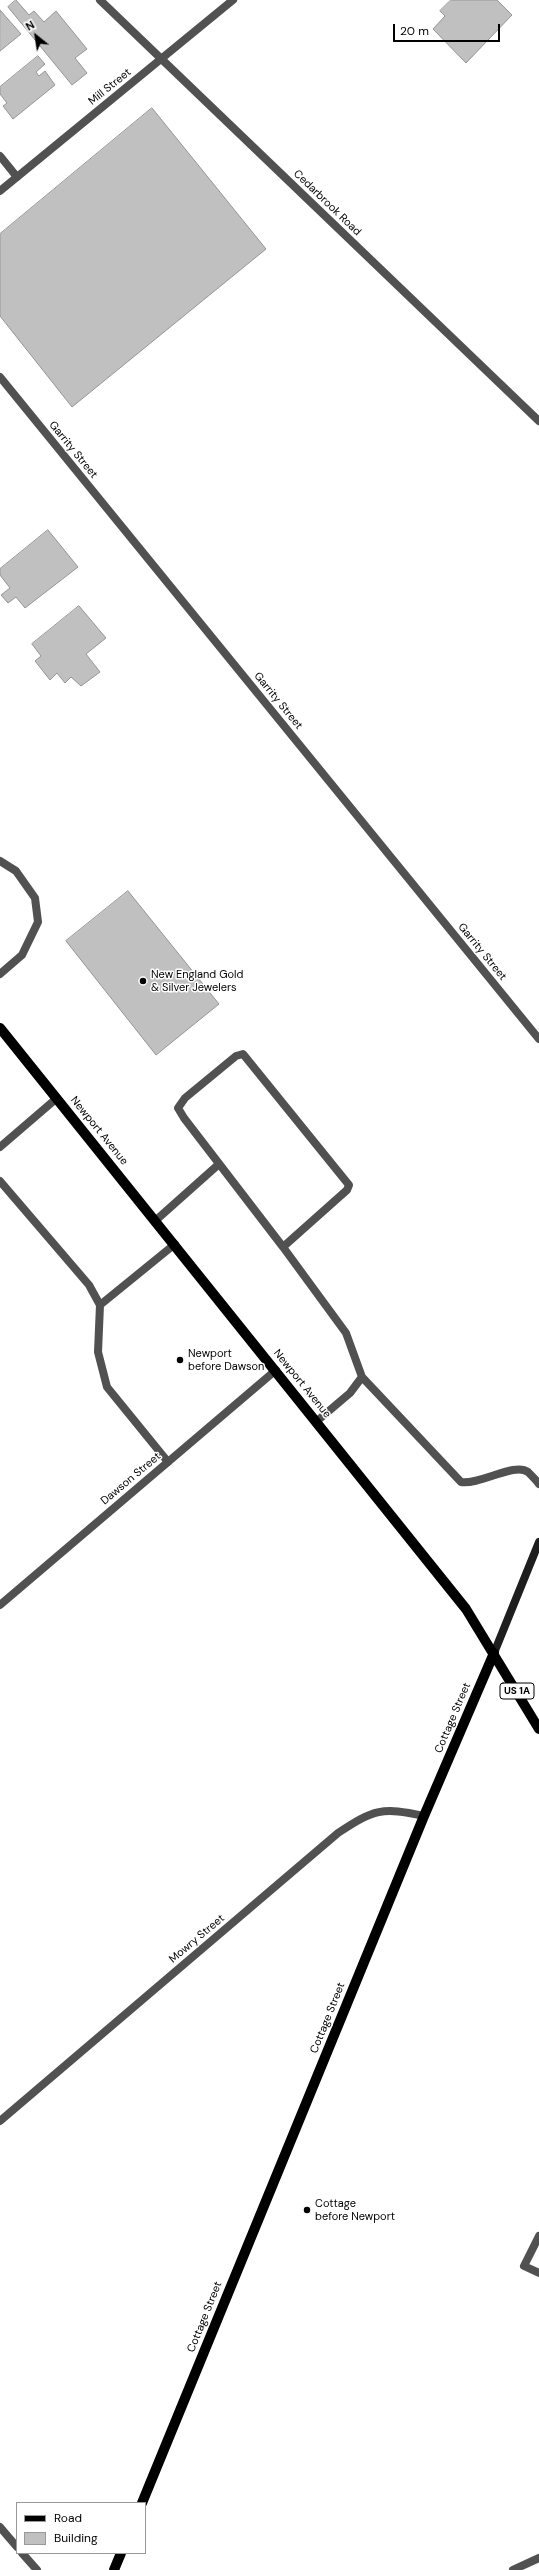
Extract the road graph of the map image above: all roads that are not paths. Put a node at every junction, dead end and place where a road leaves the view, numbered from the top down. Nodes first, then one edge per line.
1 (100, 0) edge
2 (233, 0) edge
3 (161, 59) junction
4 (0, 156) edge
5 (17, 177) junction
6 (0, 191) edge
7 (0, 377) edge
8 (539, 421) edge
9 (0, 860) edge
10 (0, 974) edge
11 (0, 1028) edge
12 (539, 1039) edge
13 (56, 1098) junction
14 (0, 1147) edge
15 (219, 1164) junction
16 (0, 1181) edge
17 (155, 1221) junction
18 (174, 1244) junction
19 (283, 1247) junction
20 (100, 1305) junction
21 (276, 1370) junction
22 (362, 1377) junction
23 (317, 1421) junction
24 (168, 1462) junction
25 (539, 1484) edge
26 (539, 1542) edge
27 (537, 1555) edge
28 (0, 1605) edge
29 (494, 1654) junction
30 (539, 1729) edge
31 (424, 1816) junction
32 (0, 2121) edge
33 (539, 2236) edge
34 (539, 2273) edge
35 (142, 2502) edge
36 (0, 2527) edge
37 (16, 2546) edge
38 (23, 2554) edge
39 (121, 2554) edge
40 (539, 2558) edge
41 (37, 2570) edge
42 (114, 2570) edge
43 (513, 2570) edge

1 - 3 street, Cedarbrook Road
2 - 3 street, Mill Street
3 - 5 street, Mill Street
3 - 8 street, Cedarbrook Road
4 - 5 street
5 - 6 street, Mill Street
7 - 12 street, Garrity Street
9 - 10 street
11 - 13 main road, Newport Avenue / US 1A
13 - 14 street
13 - 17 main road, Newport Avenue / US 1A
15 - 17 street
15 - 19 street
15 - 19 street
16 - 20 street
17 - 18 main road, Newport Avenue / US 1A
18 - 20 street
18 - 21 main road, Newport Avenue / US 1A
19 - 22 street
20 - 24 street
21 - 23 main road, Newport Avenue / US 1A
21 - 24 street, Dawson Street
22 - 23 street
22 - 25 street
23 - 29 main road, Newport Avenue / US 1A
24 - 28 street, Dawson Street
26 - 27 main road, Cottage Street
27 - 29 main road, Cottage Street
29 - 30 main road, Newport Avenue / US 1A
29 - 31 main road, Cottage Street
31 - 32 street, Mowry Street
31 - 35 main road, Cottage Street
33 - 34 street
36 - 37 street
38 - 41 street
39 - 42 main road
40 - 43 street

